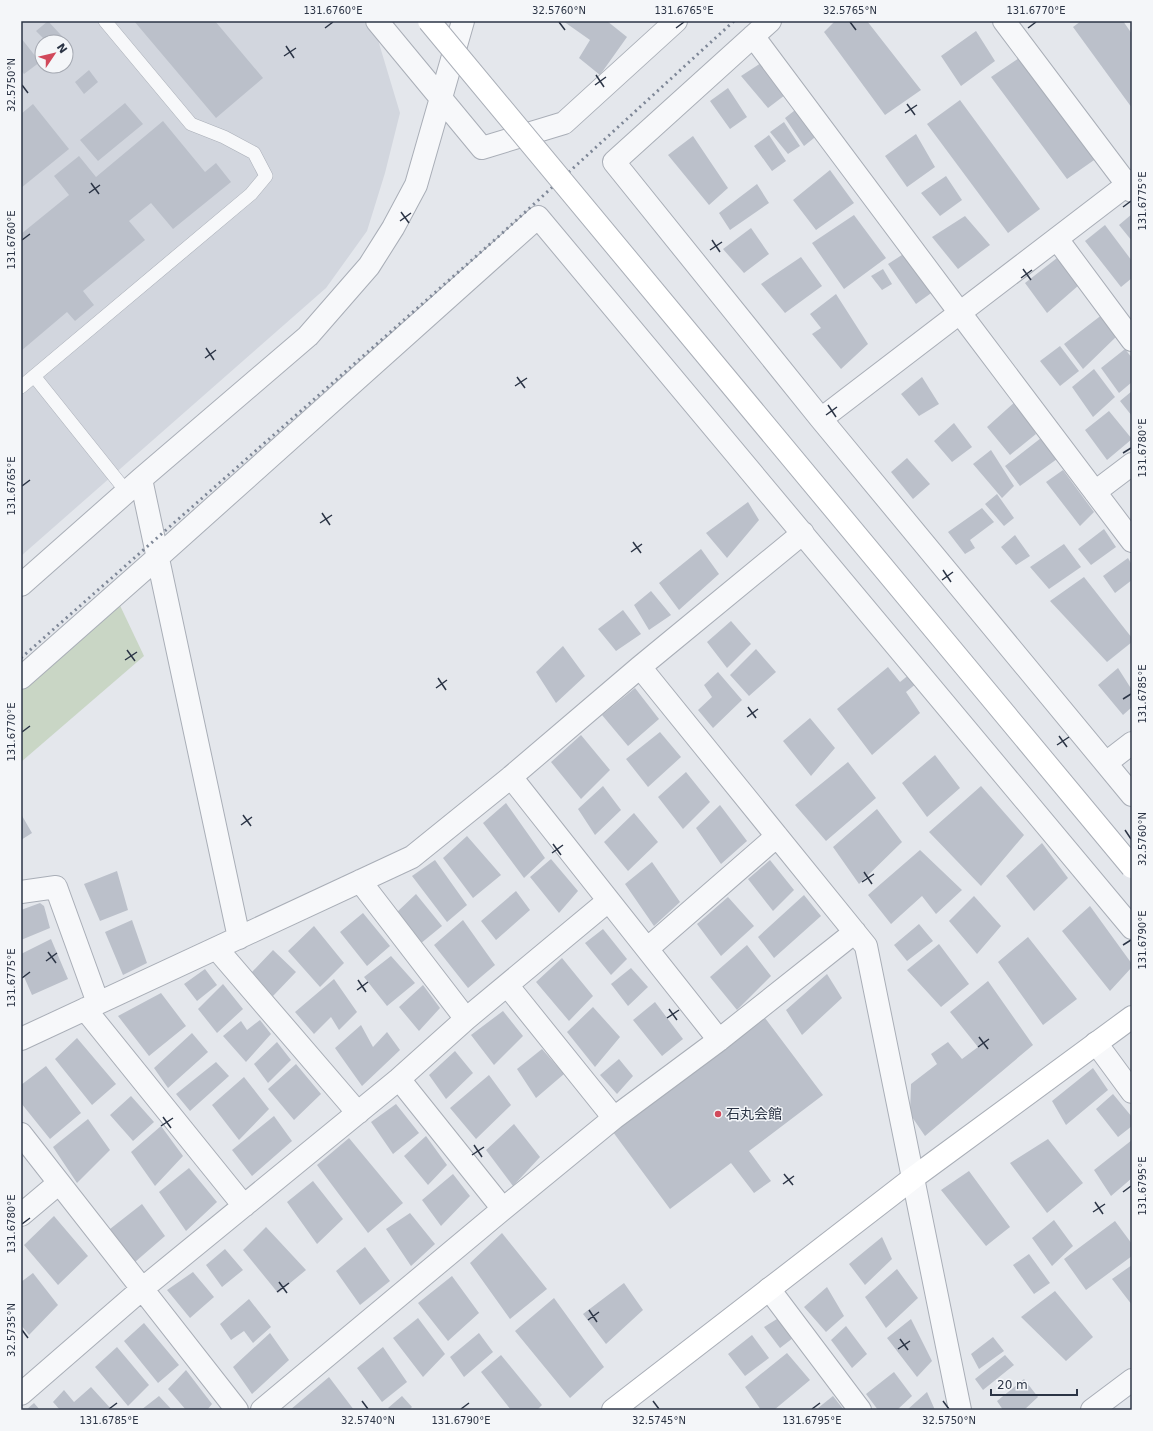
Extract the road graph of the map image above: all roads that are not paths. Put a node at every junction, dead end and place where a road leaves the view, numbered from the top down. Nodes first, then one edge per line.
1 (105, 21) edge
2 (377, 21) edge
3 (429, 21) edge
4 (464, 21) edge
5 (676, 21) edge
6 (770, 21) edge
7 (1004, 21) edge
8 (753, 36) junction
9 (442, 99) junction
10 (1130, 186) edge
11 (1057, 239) junction
12 (960, 313) junction
13 (1132, 340) edge
14 (34, 376) junction
15 (21, 387) edge
16 (821, 419) junction
17 (1132, 464) edge
18 (134, 485) junction
19 (1095, 492) junction
20 (803, 533) junction
21 (1132, 541) edge
22 (157, 558) junction
23 (21, 585) edge
24 (640, 667) junction
25 (21, 678) edge
26 (1132, 743) edge
27 (1106, 763) junction
28 (511, 777) junction
29 (1132, 795) edge
30 (777, 836) junction
31 (1132, 867) edge
32 (360, 881) junction
33 (21, 892) edge
34 (608, 901) junction
35 (1132, 928) edge
36 (855, 932) junction
37 (239, 938) junction
38 (217, 949) junction
39 (647, 949) junction
40 (507, 985) junction
41 (91, 1006) junction
42 (1132, 1017) edge
43 (466, 1019) junction
44 (21, 1039) edge
45 (719, 1040) junction
46 (1096, 1043) junction
47 (400, 1079) junction
48 (1132, 1092) edge
49 (358, 1113) junction
50 (614, 1118) junction
51 (21, 1134) edge
52 (913, 1178) junction
53 (59, 1182) junction
54 (244, 1206) junction
55 (503, 1209) junction
56 (21, 1215) edge
57 (142, 1289) junction
58 (770, 1289) junction
59 (1132, 1380) edge
60 (21, 1394) edge
61 (237, 1410) edge
62 (262, 1410) edge
63 (613, 1410) edge
64 (860, 1410) edge
65 (960, 1410) edge
66 (1092, 1410) edge

1 - 14 lane
2 - 9 street
3 - 31 street, bridge
4 - 9 street
5 - 9 street
6 - 8 street
7 - 10 street
8 - 12 street
8 - 16 street
9 - 18 street
10 - 11 street
11 - 12 street
11 - 13 street
12 - 16 street
12 - 19 street
14 - 15 lane
14 - 18 lane
16 - 27 street
17 - 19 street
18 - 22 street
18 - 23 street
19 - 21 street
20 - 22 street
20 - 24 street
20 - 35 street
22 - 25 street
22 - 37 street
24 - 28 street
24 - 30 street
26 - 27 street
27 - 29 street
28 - 32 street
28 - 34 street
30 - 36 street
30 - 39 street
32 - 37 street
32 - 43 street
33 - 41 street
34 - 39 street
34 - 40 street
36 - 45 street
36 - 52 street
37 - 38 street
38 - 41 street
38 - 49 street
39 - 45 street
40 - 43 street
40 - 50 street
41 - 44 street
41 - 54 street
42 - 46 street
43 - 47 street
45 - 50 street
46 - 48 street
46 - 52 street
47 - 49 street
47 - 55 street
49 - 54 street
50 - 55 street
51 - 53 street
52 - 58 street
52 - 65 street
53 - 56 street
53 - 57 street
54 - 57 street
55 - 62 street
57 - 60 street
57 - 61 street
58 - 63 street
58 - 64 street
59 - 66 street

